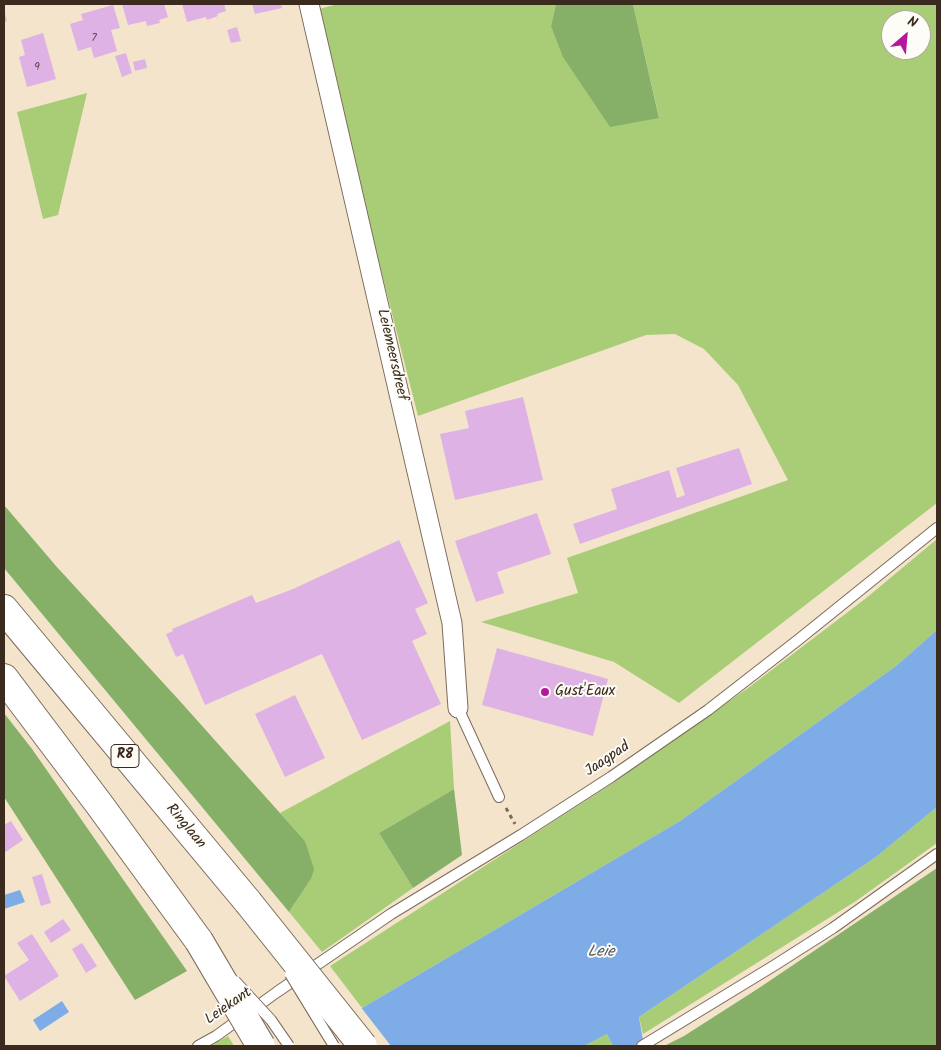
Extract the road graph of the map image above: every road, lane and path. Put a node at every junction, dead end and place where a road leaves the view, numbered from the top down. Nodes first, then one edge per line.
1 (309, 4) edge
2 (937, 528) edge
3 (4, 609) edge
4 (4, 678) edge
5 (458, 708) joint
6 (499, 797) dead end
7 (507, 810) dead end
8 (515, 824) dead end
9 (937, 854) edge
10 (248, 902) junction
11 (199, 941) junction
12 (277, 992) joint
13 (644, 1045) edge
14 (198, 1046) edge
15 (261, 1046) edge
16 (289, 1046) edge
17 (334, 1046) edge
18 (363, 1046) edge

1 - 5 street, Leiemeersdreef
2 - 12 lane, Jaagpad
3 - 10 highway, Ringlaan / R8
4 - 11 highway
5 - 6 lane
7 - 8 path
9 - 13 lane
10 - 17 lane, bridge
10 - 18 highway, Ringlaan / R8, bridge
11 - 15 highway, bridge
11 - 16 lane, bridge
12 - 14 lane, Leiekant

